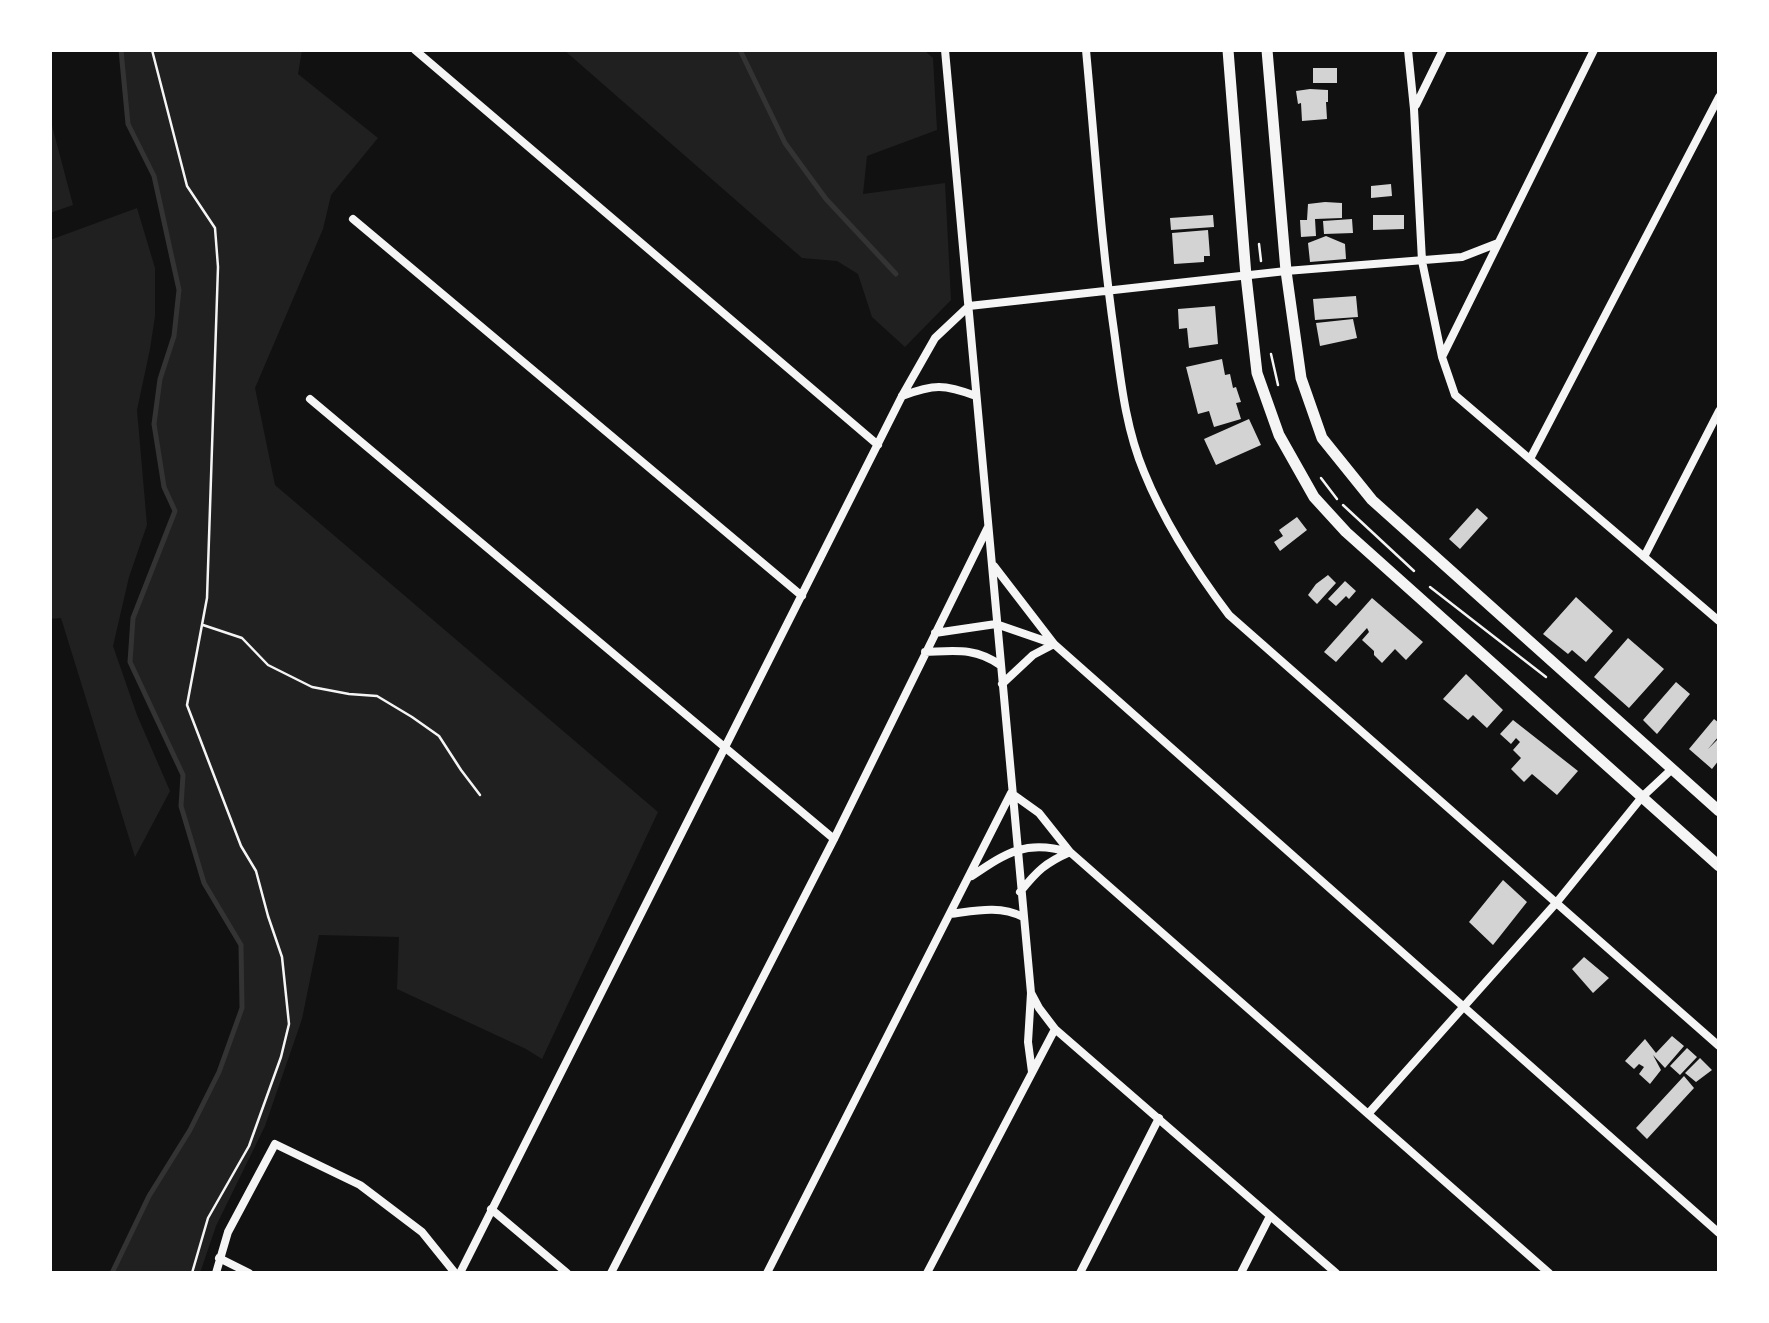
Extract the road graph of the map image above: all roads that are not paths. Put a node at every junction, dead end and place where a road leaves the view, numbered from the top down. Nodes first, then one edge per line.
1 (415, 50) edge
2 (945, 50) edge
3 (1086, 50) edge
4 (1228, 50) edge
5 (1267, 50) edge
6 (1408, 50) edge
7 (1443, 50) edge
8 (1594, 50) edge
9 (1719, 97) edge
10 (1414, 109) junction
11 (353, 219) dead end
12 (1498, 243) junction
13 (1422, 261) junction
14 (1286, 271) junction
15 (1246, 276) junction
16 (1108, 291) junction
17 (968, 306) junction
18 (1442, 357) junction
19 (902, 396) junction
20 (976, 396) junction
21 (310, 400) dead end
22 (1719, 412) edge
23 (878, 444) junction
24 (1530, 459) junction
25 (988, 527) junction
26 (1644, 557) junction
27 (991, 563) junction
28 (802, 596) junction
29 (1719, 621) edge
30 (996, 624) junction
31 (934, 633) junction
32 (1054, 644) junction
33 (925, 652) junction
34 (1000, 665) junction
35 (1002, 684) junction
36 (724, 747) junction
37 (1672, 769) junction
38 (1012, 793) junction
39 (1642, 797) junction
40 (1719, 811) edge
41 (834, 838) junction
42 (1016, 848) junction
43 (1070, 852) junction
44 (1719, 866) edge
45 (968, 879) junction
46 (1020, 892) junction
47 (1556, 902) junction
48 (950, 914) junction
49 (1023, 917) junction
50 (1031, 992) junction
51 (1464, 1006) junction
52 (1054, 1028) junction
53 (1719, 1046) edge
54 (1032, 1072) junction
55 (1368, 1114) junction
56 (1159, 1118) junction
57 (491, 1210) junction
58 (1270, 1216) junction
59 (1719, 1233) edge
60 (220, 1258) junction
61 (216, 1273) edge
62 (250, 1273) edge
63 (458, 1273) edge
64 (567, 1273) edge
65 (612, 1273) edge
66 (767, 1273) edge
67 (927, 1273) edge
68 (1080, 1273) edge
69 (1241, 1273) edge
70 (1336, 1273) edge
71 (1548, 1273) edge

1 - 23 street
2 - 17 street
3 - 16 street
4 - 15 main road
5 - 14 main road
6 - 10 street
7 - 10 street
8 - 12 street
9 - 24 street
10 - 13 street
11 - 28 street
12 - 13 street
12 - 18 street
13 - 14 street
13 - 18 street
14 - 15 street
14 - 37 main road
15 - 16 street
15 - 39 main road
16 - 17 street
16 - 47 street
17 - 19 street
17 - 20 street
18 - 24 street
19 - 20 street
19 - 23 street
20 - 25 street
21 - 36 street
22 - 26 street
23 - 28 street
24 - 26 street
25 - 27 street
25 - 31 street
26 - 29 street
27 - 30 street
27 - 32 street
28 - 36 street
30 - 31 street
30 - 32 street
30 - 34 street
31 - 33 street
32 - 35 street
32 - 51 street
33 - 34 street
33 - 41 street
34 - 35 street
35 - 38 street
36 - 41 street
36 - 57 street
37 - 39 street
37 - 40 main road
38 - 42 street
38 - 43 street
38 - 45 street
39 - 44 main road
39 - 47 street
41 - 65 street
42 - 43 street
42 - 45 street
42 - 46 street
43 - 46 street
43 - 55 street
45 - 48 street
46 - 49 street
47 - 51 street
47 - 53 street
48 - 49 street
48 - 66 street
49 - 50 street
50 - 52 street
50 - 54 street
51 - 55 street
51 - 59 street
52 - 54 street
52 - 56 street
54 - 67 street
55 - 71 street
56 - 58 street
56 - 68 street
57 - 63 street
57 - 64 street
58 - 69 street
58 - 70 street
60 - 61 street
60 - 62 street
60 - 63 street

